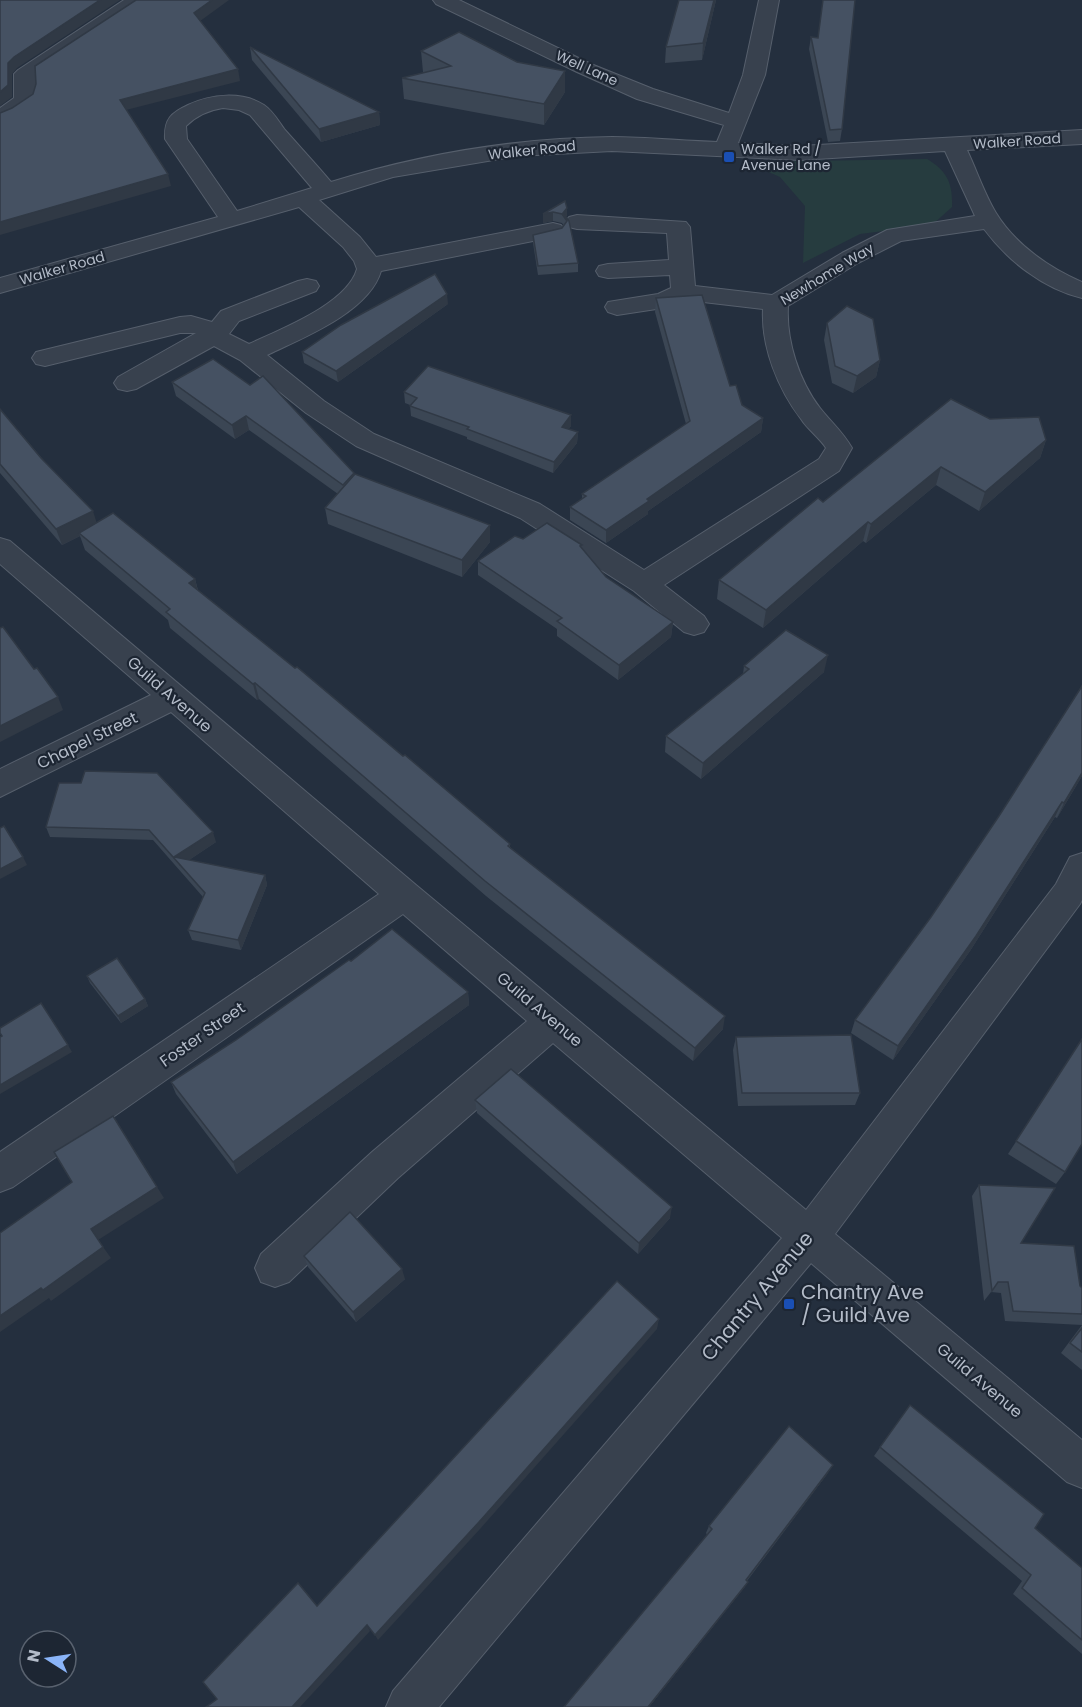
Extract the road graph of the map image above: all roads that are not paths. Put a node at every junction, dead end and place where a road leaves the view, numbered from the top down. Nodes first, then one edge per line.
1 (138, 0) edge
2 (443, 0) edge
3 (769, 0) edge
4 (0, 117) edge
5 (737, 122) junction
6 (1082, 137) edge
7 (953, 145) junction
8 (725, 150) junction
9 (315, 194) junction
10 (232, 220) junction
11 (989, 221) junction
12 (577, 222) dead end
13 (553, 230) edge
14 (368, 266) junction
15 (681, 267) junction
16 (608, 271) dead end
17 (0, 286) edge
18 (307, 286) dead end
19 (1082, 291) edge
20 (682, 292) junction
21 (776, 303) junction
22 (617, 307) dead end
23 (214, 336) junction
24 (249, 354) junction
25 (45, 358) dead end
26 (127, 383) dead end
27 (0, 548) edge
28 (644, 584) junction
29 (694, 624) dead end
30 (174, 697) junction
31 (0, 784) edge
32 (1082, 867) edge
33 (404, 895) junction
34 (554, 1020) junction
35 (0, 1174) edge
36 (810, 1235) junction
37 (275, 1268) dead end
38 (1082, 1467) edge
39 (409, 1707) edge

1 - 4 street
2 - 5 street, Well Lane
3 - 5 street
5 - 8 street
6 - 7 street, Walker Road
7 - 8 street, Walker Road
7 - 11 street
8 - 9 street, Walker Road
9 - 10 street, Walker Road
9 - 10 street
9 - 14 street
10 - 17 street, Walker Road
11 - 19 street
11 - 21 street, Newhome Way
12 - 15 street
13 - 14 street
14 - 24 street
15 - 16 street
15 - 20 street
18 - 23 street
20 - 21 street
20 - 22 street
21 - 28 street, Newhome Way
23 - 24 street
23 - 25 street
23 - 26 street
24 - 28 street
27 - 30 street, Guild Avenue
28 - 29 street
30 - 31 street, Chapel Street
30 - 33 street, Guild Avenue
32 - 36 street, Chantry Avenue
33 - 34 street, Guild Avenue
33 - 35 street, Foster Street
34 - 36 street, Guild Avenue
34 - 37 street
36 - 38 street, Guild Avenue
36 - 39 street, Chantry Avenue

